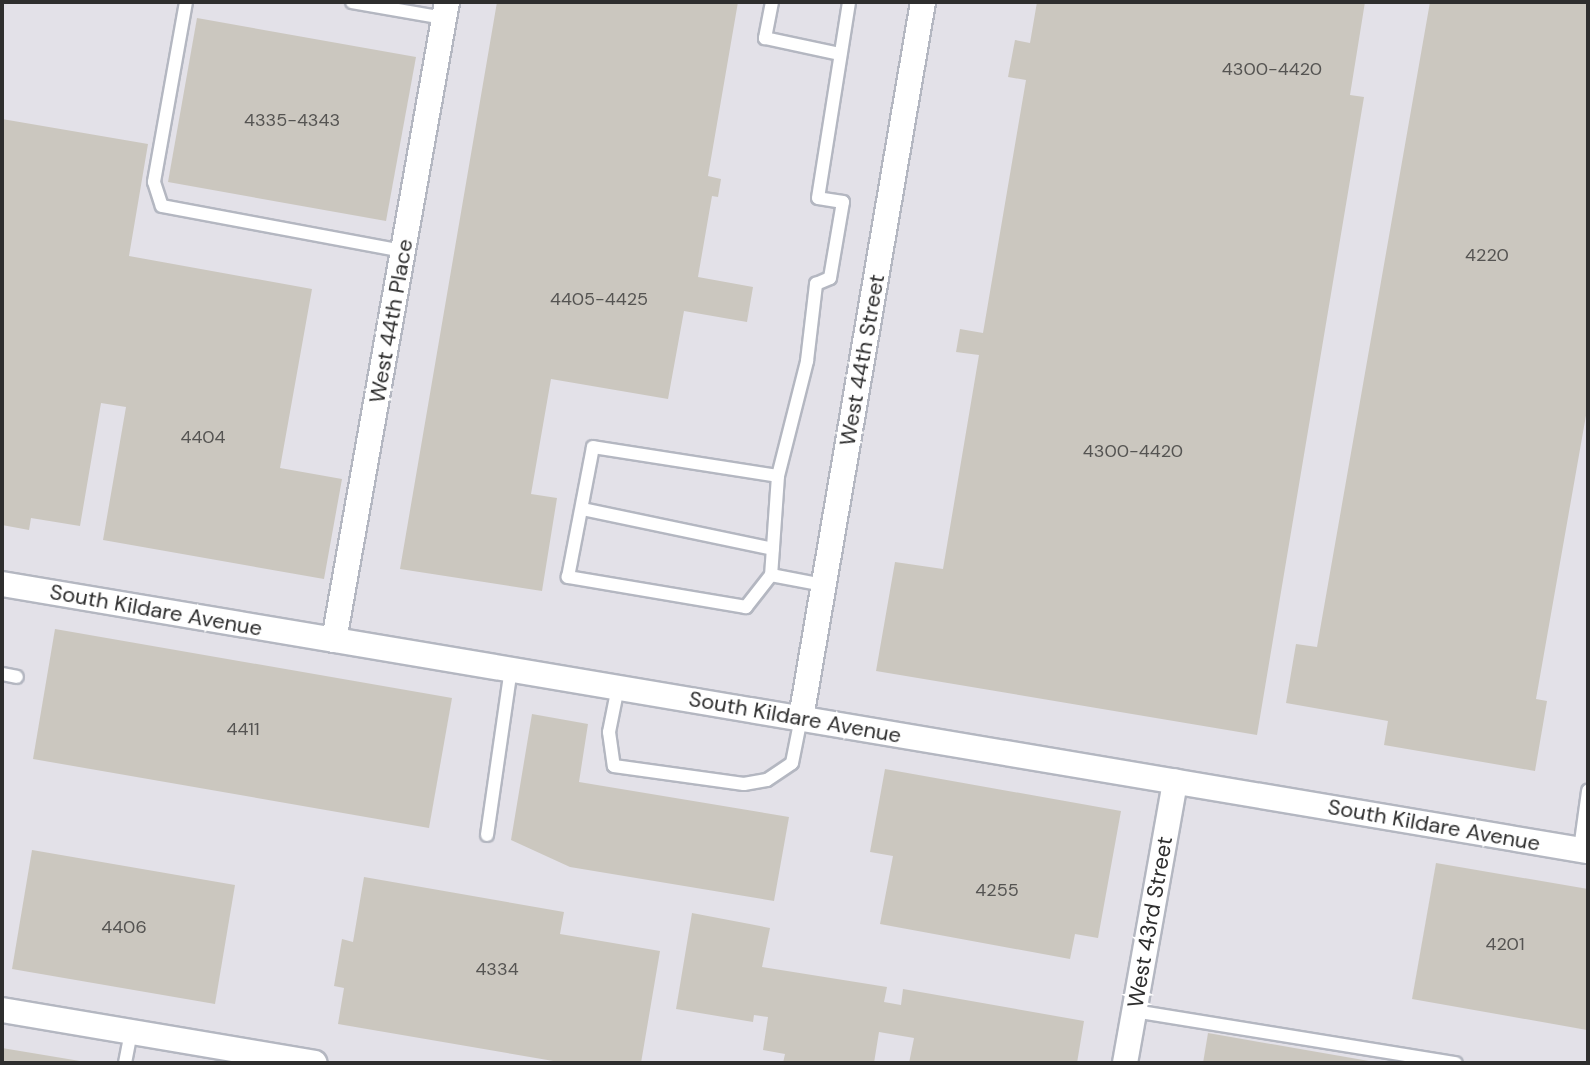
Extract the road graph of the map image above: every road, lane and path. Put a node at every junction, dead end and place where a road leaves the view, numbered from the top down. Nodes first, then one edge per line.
1 (186, 2) edge
2 (352, 2) edge
3 (772, 2) edge
4 (849, 2) edge
5 (923, 2) edge
6 (446, 10) edge
7 (840, 54) junction
8 (403, 251) junction
9 (778, 476) junction
10 (583, 509) junction
11 (773, 549) junction
12 (771, 575) junction
13 (2, 584) edge
14 (824, 585) junction
15 (334, 640) junction
16 (511, 669) junction
17 (2, 674) edge
18 (17, 677) dead end
19 (618, 687) junction
20 (801, 718) junction
21 (1175, 781) junction
22 (1588, 791) edge
23 (487, 835) dead end
24 (1584, 850) edge
25 (2, 1010) edge
26 (1134, 1011) junction
27 (131, 1032) junction
28 (125, 1063) edge
29 (315, 1063) edge
30 (1125, 1063) edge
31 (1456, 1063) edge

1 - 8 lane
2 - 6 lane
3 - 7 lane
4 - 7 lane
5 - 14 street, West 44th Street
6 - 8 street, West 44th Place
7 - 9 lane
8 - 15 street, West 44th Place
9 - 10 lane
9 - 11 lane
10 - 11 lane
10 - 12 lane
11 - 12 lane
12 - 14 lane
13 - 15 street, South Kildare Avenue
14 - 20 street, West 44th Street
15 - 16 street, South Kildare Avenue
16 - 19 street, South Kildare Avenue
16 - 23 lane
17 - 18 lane
19 - 20 street, South Kildare Avenue
19 - 20 lane
20 - 21 street, South Kildare Avenue
21 - 24 street, South Kildare Avenue
21 - 26 street, West 43rd Street
22 - 24 lane
25 - 27 street
26 - 30 street, West 43rd Street
26 - 31 lane
27 - 28 lane
27 - 29 street

